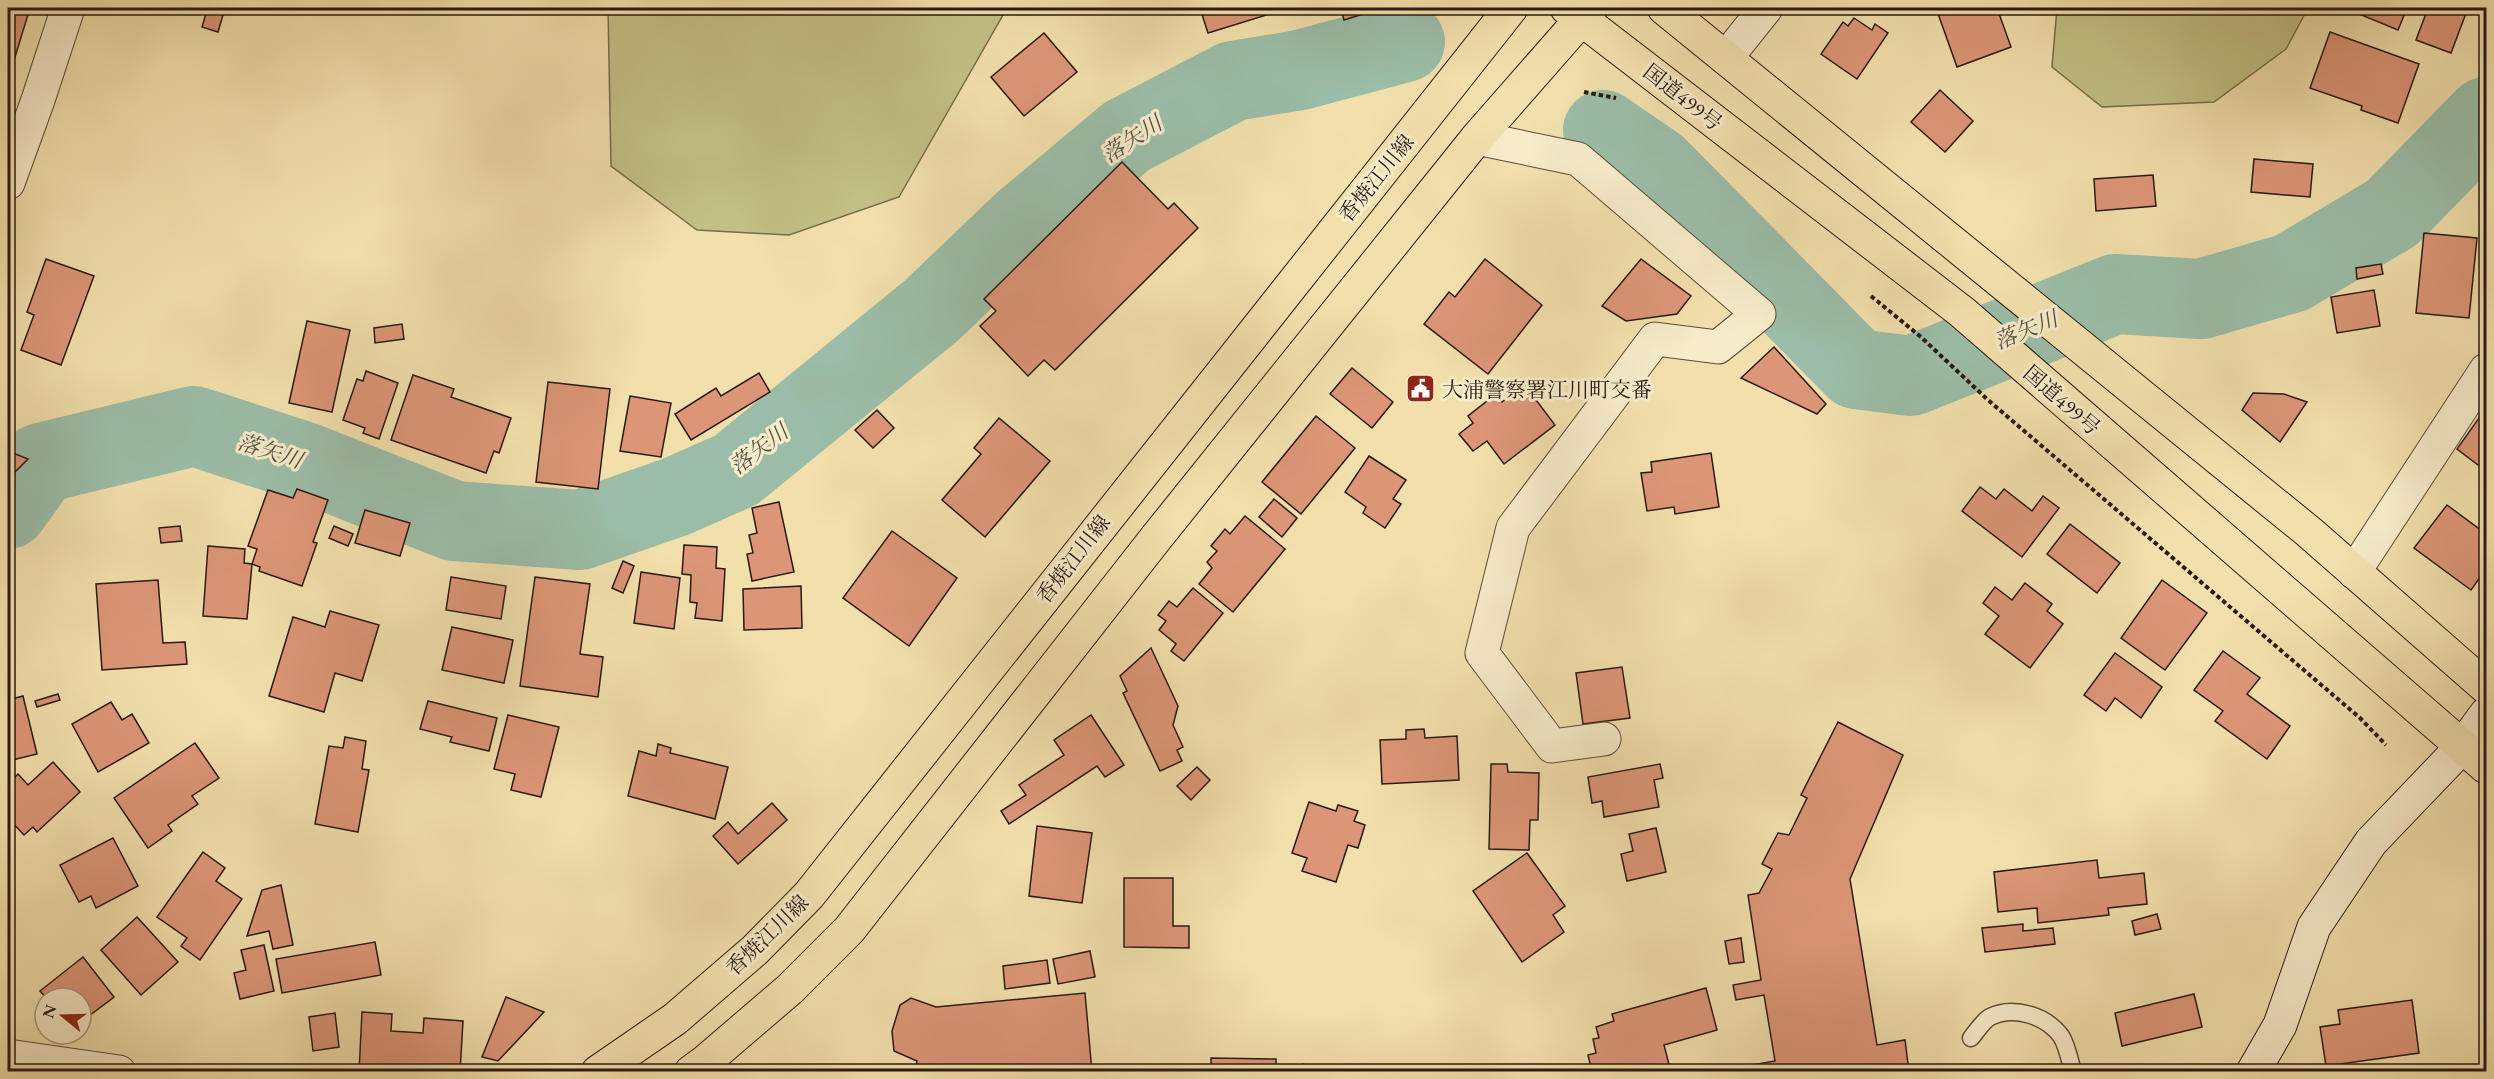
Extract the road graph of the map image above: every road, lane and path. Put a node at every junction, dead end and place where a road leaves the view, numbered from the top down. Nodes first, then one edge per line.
1 (68, 8) edge
2 (1511, 8) edge
3 (1664, 8) edge
4 (1766, 8) edge
5 (1580, 11) edge
6 (1726, 58) junction
7 (1477, 138) junction
8 (8, 183) edge
9 (1921, 337) dead end
10 (2487, 370) edge
11 (2354, 572) junction
12 (2487, 687) edge
13 (2487, 714) edge
14 (1604, 739) dead end
15 (2386, 745) dead end
16 (2474, 757) edge
17 (1971, 1038) dead end
18 (8, 1056) edge
19 (118, 1071) edge
20 (598, 1071) edge
21 (691, 1071) edge
22 (2073, 1071) edge
23 (2253, 1071) edge

1 - 8 street
2 - 20 main road, 香焼江川線
3 - 6 main road
4 - 6 street
5 - 7 main road
5 - 16 main road, 国道499号
6 - 11 main road
7 - 14 street
7 - 21 main road
9 - 15 path
10 - 11 street
11 - 12 main road
13 - 16 street
16 - 23 street
17 - 22 lane
18 - 19 street

